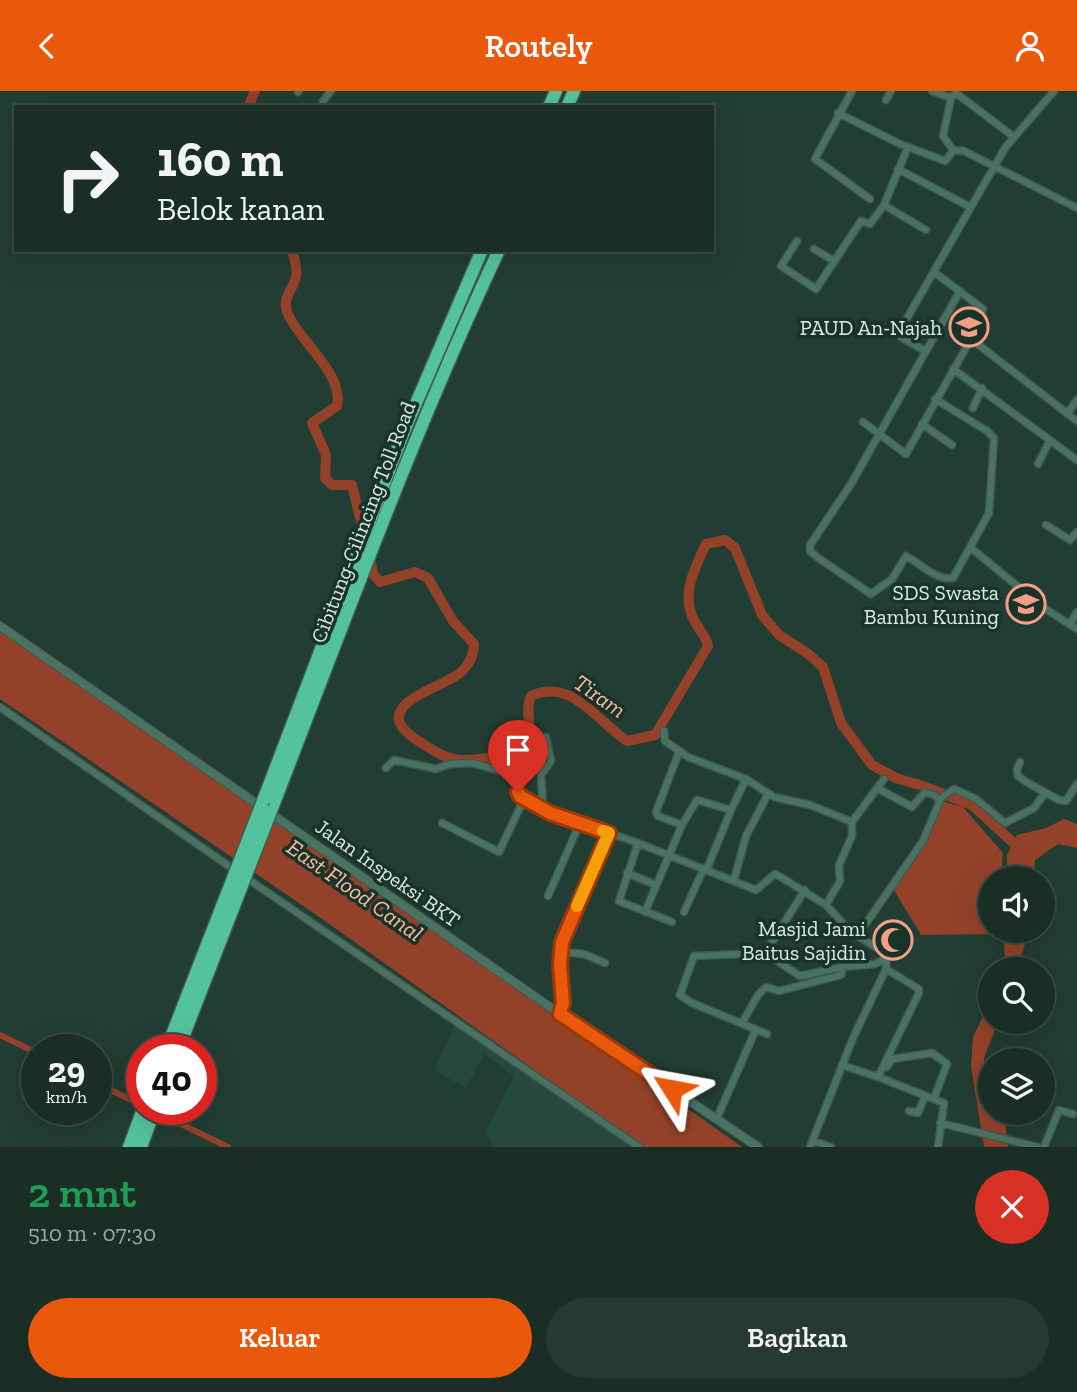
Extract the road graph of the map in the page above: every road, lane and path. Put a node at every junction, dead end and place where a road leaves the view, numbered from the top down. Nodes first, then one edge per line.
1 (331, 91) edge
2 (852, 91) edge
3 (891, 91) edge
4 (932, 91) edge
5 (1054, 91) edge
6 (951, 98) junction
7 (886, 100) dead end
8 (323, 101) dead end
9 (838, 113) junction
10 (1014, 137) junction
11 (908, 147) junction
12 (953, 150) junction
13 (995, 165) junction
14 (898, 169) junction
15 (870, 199) dead end
16 (884, 205) junction
17 (970, 207) junction
18 (1077, 208) edge
19 (926, 230) dead end
20 (797, 240) dead end
21 (814, 249) dead end
22 (481, 252) edge
23 (498, 252) edge
24 (834, 261) junction
25 (934, 272) junction
26 (960, 291) junction
27 (971, 339) junction
28 (925, 351) junction
29 (953, 369) junction
30 (982, 388) junction
31 (935, 399) junction
32 (1077, 400) edge
33 (973, 408) dead end
34 (1067, 414) junction
35 (1077, 421) edge
36 (863, 422) dead end
37 (922, 424) junction
38 (879, 433) junction
39 (1051, 440) junction
40 (953, 445) dead end
41 (1077, 460) edge
42 (1038, 464) dead end
43 (1046, 525) dead end
44 (1077, 532) edge
45 (971, 548) junction
46 (1077, 612) edge
47 (1070, 624) junction
48 (0, 626) edge
49 (1077, 629) edge
50 (0, 707) edge
51 (664, 731) dead end
52 (546, 737) dead end
53 (679, 752) junction
54 (1020, 762) dead end
55 (386, 768) dead end
56 (746, 779) junction
57 (884, 779) dead end
58 (1077, 784) edge
59 (877, 788) junction
60 (1045, 793) junction
61 (768, 794) junction
62 (942, 797) junction
63 (524, 799) junction
64 (543, 808) junction
65 (731, 810) junction
66 (852, 821) junction
67 (442, 823) dead end
68 (580, 823) junction
69 (681, 825) junction
70 (609, 833) junction
71 (638, 843) junction
72 (669, 855) junction
73 (705, 869) junction
74 (627, 873) junction
75 (734, 880) junction
76 (656, 885) junction
77 (805, 890) junction
78 (548, 896) dead end
79 (826, 905) junction
80 (645, 912) junction
81 (684, 912) dead end
82 (672, 922) dead end
83 (858, 935) junction
84 (561, 952) junction
85 (765, 953) junction
86 (886, 953) junction
87 (606, 963) dead end
88 (843, 967) junction
89 (886, 969) junction
90 (560, 1014) junction
91 (742, 1023) junction
92 (756, 1029) junction
93 (172, 1034) edge
94 (184, 1034) edge
95 (767, 1034) dead end
96 (842, 1065) junction
97 (878, 1075) junction
98 (925, 1096) junction
99 (935, 1096) dead end
100 (909, 1111) dead end
101 (1073, 1114) dead end
102 (716, 1118) junction
103 (940, 1123) junction
104 (137, 1125) edge
105 (149, 1125) edge
106 (811, 1144) edge
107 (129, 1147) edge
108 (141, 1147) edge
109 (639, 1147) edge
110 (758, 1147) edge
111 (831, 1147) edge
112 (938, 1147) edge
113 (1038, 1147) edge
114 (1044, 1147) edge

1 - 8 street
2 - 9 street
3 - 7 street
4 - 6 street
5 - 10 street
6 - 10 street
6 - 12 street
9 - 11 street
9 - 15 street
10 - 13 street
11 - 12 street
11 - 14 street
12 - 13 street
13 - 17 street
13 - 18 street
14 - 16 street
14 - 17 street
16 - 19 street
16 - 24 street
17 - 25 street
20 - 24 street
21 - 24 street
22 - 93 highway, bridge
23 - 94 highway, bridge
25 - 26 street
25 - 28 street
26 - 27 street
26 - 28 street
27 - 29 street
27 - 34 street
28 - 38 street
29 - 30 street
29 - 31 street
30 - 33 street
30 - 39 street
31 - 37 street
31 - 45 street
32 - 34 street
34 - 35 street
36 - 38 street
37 - 38 street
37 - 40 street
38 - 45 street
39 - 41 street
39 - 42 street
43 - 44 street
45 - 47 street
46 - 47 street
47 - 49 street
48 - 90 street, Jalan Inspeksi BKT
50 - 109 street
51 - 53 street
52 - 64 street
53 - 56 street
53 - 69 street
54 - 60 street
55 - 63 street
56 - 61 street
56 - 65 street
57 - 59 street
58 - 60 street
59 - 62 street
59 - 66 street
60 - 62 street
61 - 66 street
61 - 75 street
62 - 83 street
63 - 64 street
63 - 67 street
64 - 68 street
65 - 69 street
65 - 73 street
66 - 79 street
68 - 70 street
68 - 78 street
69 - 72 street
70 - 71 street
70 - 84 street
71 - 72 street
71 - 74 street
72 - 73 street
72 - 76 street
73 - 75 street
73 - 81 street
74 - 76 street
74 - 80 street
75 - 77 street
76 - 80 street
77 - 79 street
77 - 85 street
79 - 83 street
80 - 82 street
83 - 86 street
84 - 87 street
84 - 90 street
85 - 88 street
85 - 91 street
86 - 88 street
86 - 89 street
88 - 91 street
89 - 96 street
89 - 97 street
90 - 102 street, Jalan Inspeksi BKT
91 - 92 street
92 - 95 street
92 - 102 street
96 - 97 street
96 - 106 street
97 - 98 street
97 - 99 street
98 - 100 street
98 - 103 street
101 - 114 street
102 - 110 street, Jalan Inspeksi BKT
103 - 112 street
103 - 113 street
104 - 107 highway
105 - 108 highway
106 - 111 street

